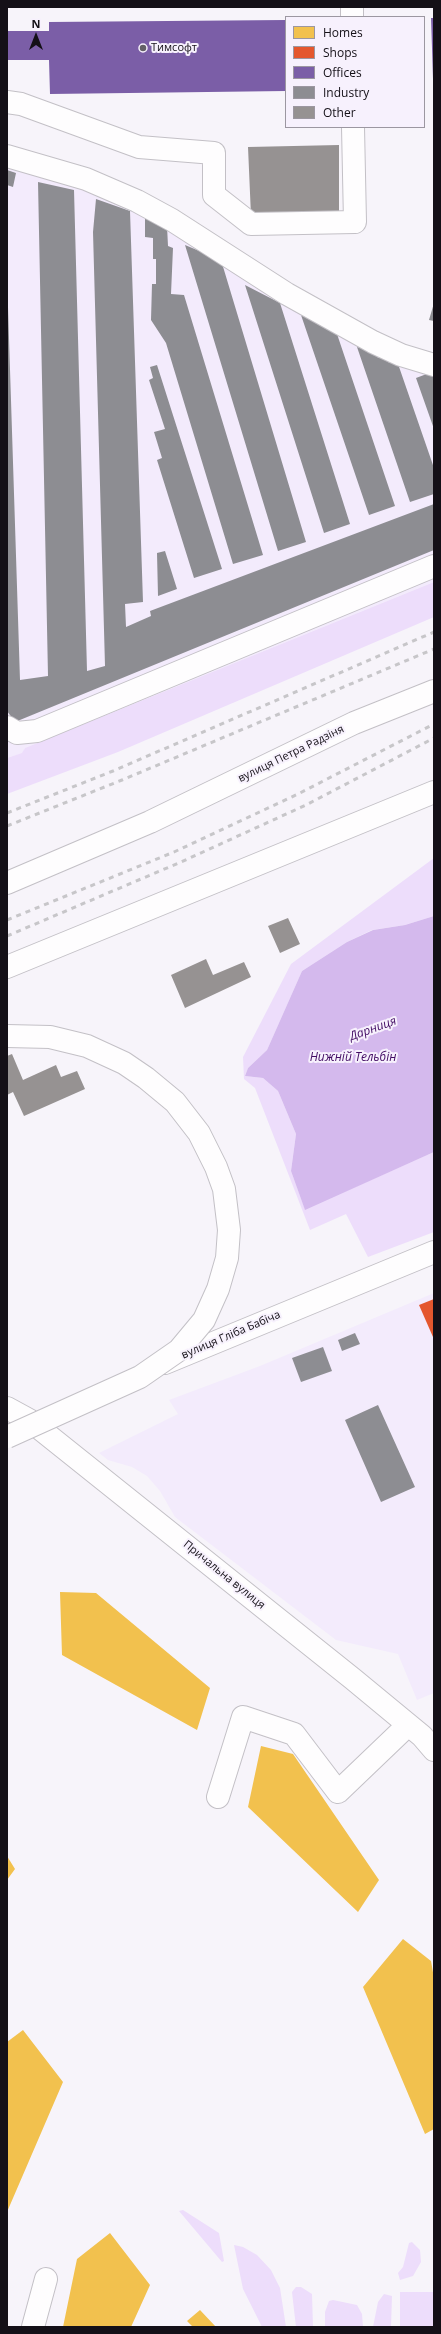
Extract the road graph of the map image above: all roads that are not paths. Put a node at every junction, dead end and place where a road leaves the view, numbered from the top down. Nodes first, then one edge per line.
1 (7, 102) edge
2 (353, 128) edge
3 (7, 156) edge
4 (434, 365) edge
5 (434, 566) edge
6 (434, 691) edge
7 (7, 727) edge
8 (434, 792) edge
9 (7, 883) edge
10 (7, 967) edge
11 (7, 1036) edge
12 (434, 1252) edge
13 (7, 1408) edge
14 (29, 1420) junction
15 (7, 1437) edge
16 (408, 1725) junction
17 (434, 1750) edge
18 (218, 1796) dead end
19 (46, 2278) dead end
20 (33, 2327) edge

1 - 2 main road
3 - 4 main road
5 - 7 main road
6 - 9 main road, вулиця Петра Радзіня
8 - 10 main road
11 - 15 main road, bridge
12 - 14 main road, вулиця Гліба Бабіча
13 - 14 main road, Причальна вулиця
14 - 16 main road, Причальна вулиця
16 - 17 main road, Причальна вулиця
16 - 18 main road
19 - 20 main road

